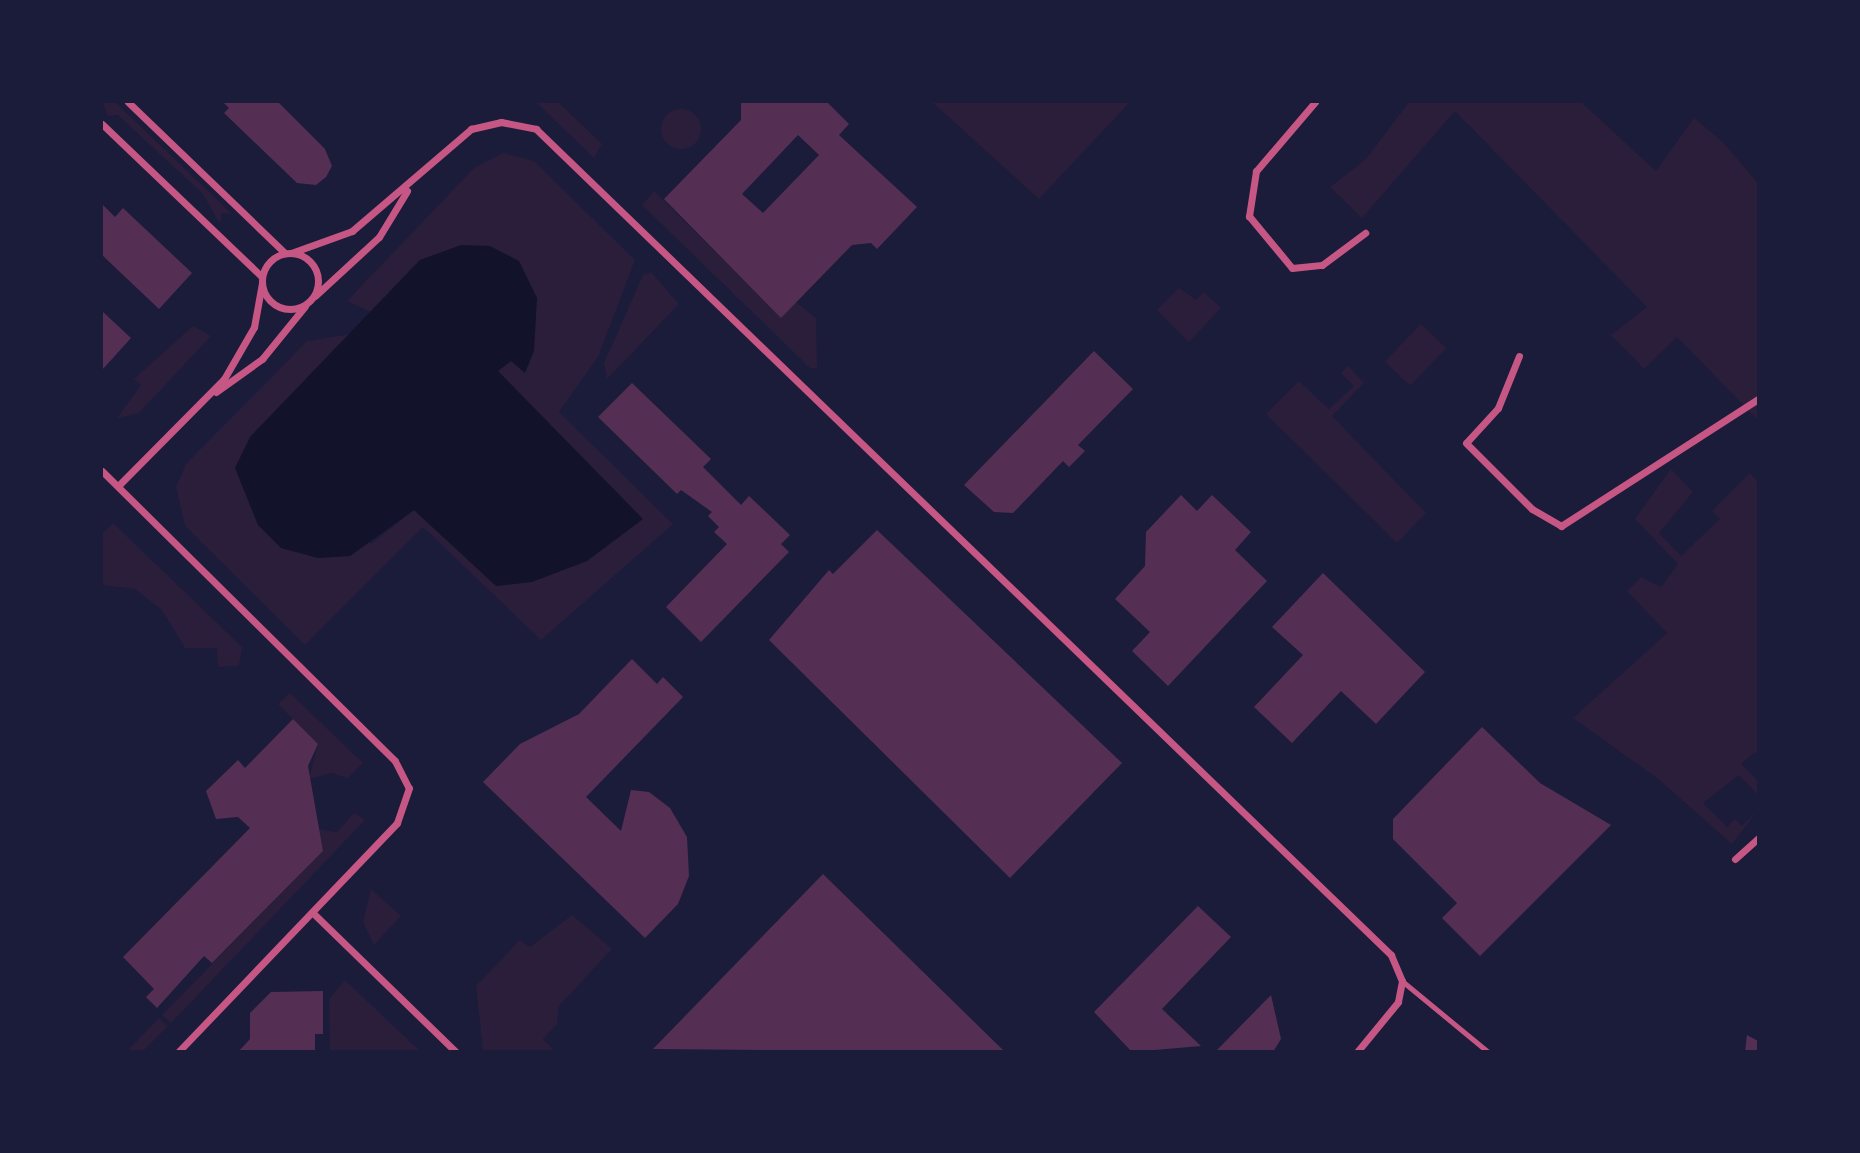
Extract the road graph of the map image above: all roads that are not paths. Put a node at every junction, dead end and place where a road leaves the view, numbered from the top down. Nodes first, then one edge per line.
1 (128, 102) edge
2 (1315, 102) edge
3 (102, 124) edge
4 (409, 187) junction
5 (1365, 233) dead end
6 (288, 253) junction
7 (262, 280) junction
8 (315, 296) junction
9 (307, 304) junction
10 (1519, 356) dead end
11 (1759, 399) edge
12 (204, 400) junction
13 (102, 471) edge
14 (118, 486) junction
15 (1759, 838) edge
16 (1735, 859) dead end
17 (314, 914) junction
18 (1402, 981) junction
19 (178, 1052) edge
20 (456, 1052) edge
21 (1357, 1052) edge
22 (1488, 1052) edge

1 - 6 street
2 - 5 street
3 - 7 street
4 - 6 street
4 - 8 street
4 - 18 street
6 - 7 street
6 - 8 street
7 - 9 street
7 - 12 street
8 - 9 street
9 - 12 street
10 - 11 street
12 - 14 street
13 - 14 street
14 - 17 street
15 - 16 street
17 - 19 street
17 - 20 street
18 - 21 street
18 - 22 lane

